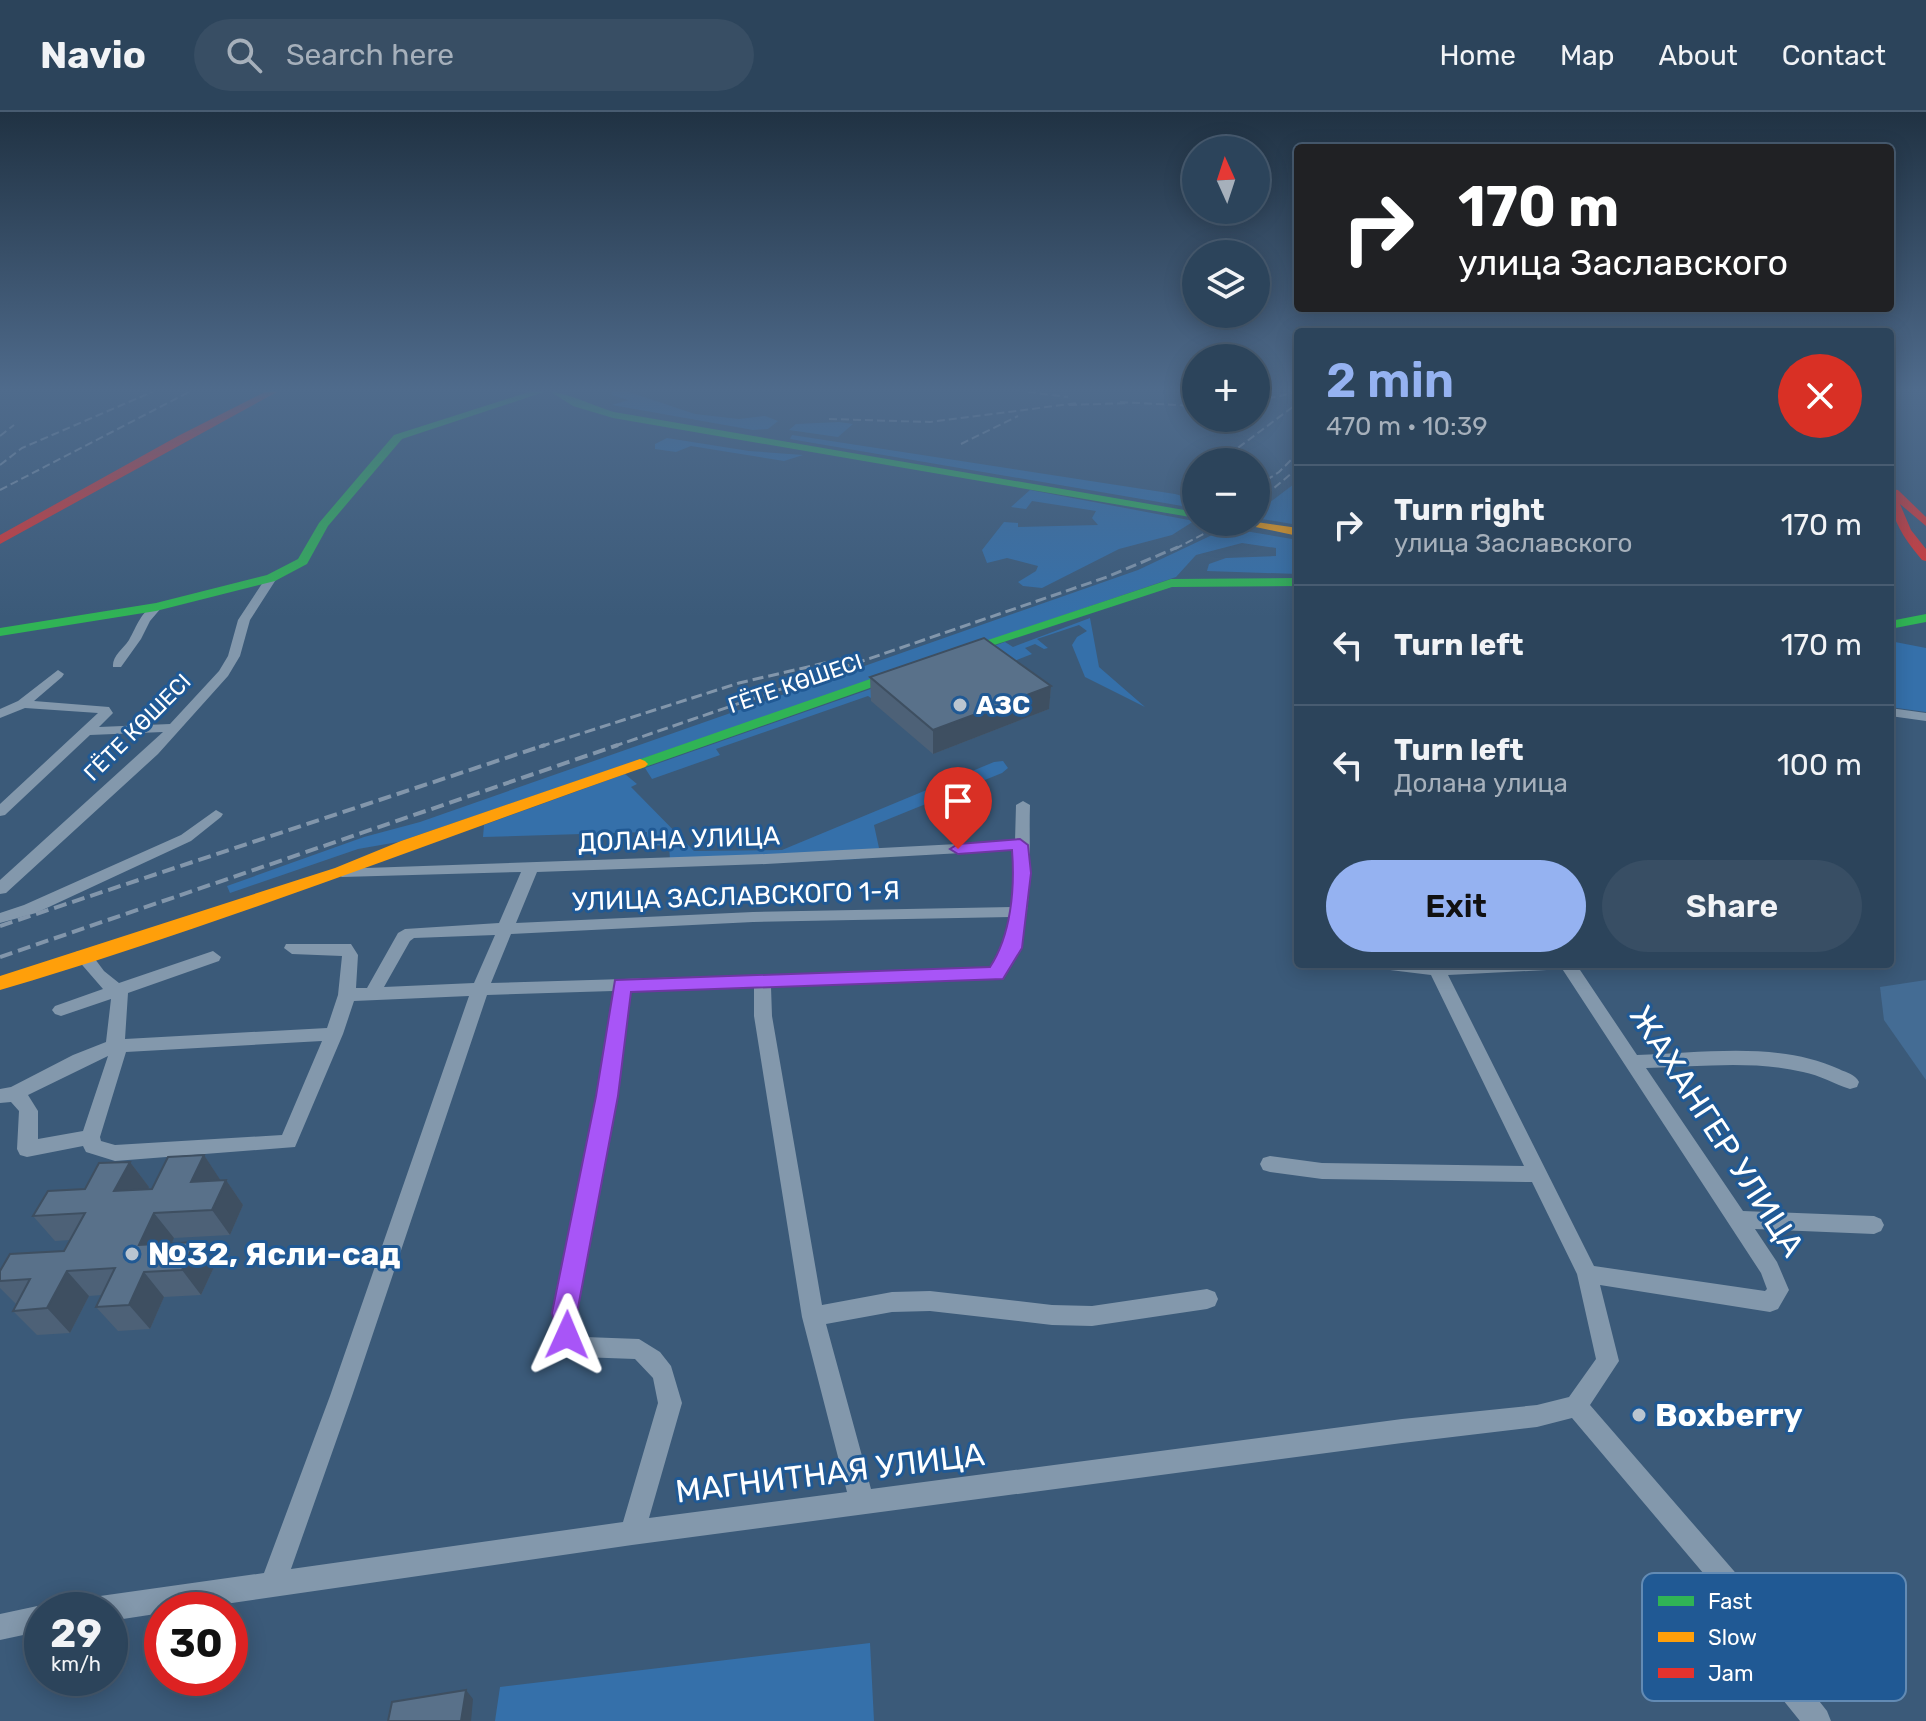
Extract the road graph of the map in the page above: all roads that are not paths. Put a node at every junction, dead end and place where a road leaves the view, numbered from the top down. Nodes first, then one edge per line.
1 (130, 467) edge
2 (372, 467) edge
3 (914, 467) edge
4 (1894, 496) edge
5 (1894, 497) edge
6 (1894, 501) edge
7 (1182, 513) edge
8 (1926, 523) edge
9 (1270, 527) edge
10 (1294, 531) edge
11 (1926, 537) edge
12 (0, 540) edge
13 (1926, 557) edge
14 (271, 578) junction
15 (1294, 582) edge
16 (156, 607) junction
17 (1926, 618) edge
18 (1894, 628) edge
19 (1894, 629) edge
20 (1894, 630) edge
21 (0, 632) edge
22 (1926, 633) edge
23 (1926, 639) edge
24 (941, 658) edge
25 (117, 664) dead end
26 (911, 669) edge
27 (58, 674) dead end
28 (23, 704) junction
29 (1894, 713) edge
30 (0, 714) edge
31 (1926, 717) edge
32 (1894, 722) edge
33 (1926, 726) edge
34 (173, 728) junction
35 (88, 731) junction
36 (1023, 805) dead end
37 (0, 812) edge
38 (216, 814) dead end
39 (407, 845) junction
40 (1020, 845) junction
41 (530, 869) junction
42 (341, 872) junction
43 (0, 889) edge
44 (1019, 912) junction
45 (0, 918) edge
46 (504, 930) junction
47 (292, 948) dead end
48 (83, 955) junction
49 (213, 957) dead end
50 (1432, 968) edge
51 (1474, 968) edge
52 (1570, 968) edge
53 (1437, 970) junction
54 (0, 974) edge
55 (762, 982) junction
56 (0, 983) edge
57 (622, 985) junction
58 (480, 989) junction
59 (117, 991) junction
60 (372, 994) junction
61 (347, 995) junction
62 (61, 1010) dead end
63 (334, 1034) junction
64 (115, 1046) junction
65 (1633, 1062) junction
66 (1850, 1082) dead end
67 (7, 1095) edge
68 (90, 1137) junction
69 (1270, 1164) dead end
70 (1537, 1174) junction
71 (1738, 1220) junction
72 (1874, 1225) dead end
73 (1587, 1274) junction
74 (1207, 1299) dead end
75 (813, 1317) junction
76 (1576, 1406) junction
77 (862, 1503) junction
78 (632, 1533) junction
79 (1719, 1573) edge
80 (273, 1584) junction
81 (128, 1605) edge
82 (24, 1622) edge
83 (0, 1627) edge
84 (1801, 1701) edge
85 (1817, 1721) edge

1 - 12 main road
2 - 14 main road, ГЁТЕ КӨШЕСІ
3 - 7 main road
4 - 8 main road
5 - 11 main road
6 - 13 main road
9 - 10 main road
14 - 16 main road
14 - 34 street, ГЁТЕ КӨШЕСІ
15 - 24 main road
16 - 21 main road
16 - 25 street
17 - 18 main road
19 - 22 main road
20 - 23 main road
26 - 39 main road, ГЁТЕ КӨШЕСІ
27 - 28 street
28 - 30 street
28 - 35 street
29 - 31 street
32 - 33 street
34 - 35 street
34 - 43 street, ГЁТЕ КӨШЕСІ
35 - 37 street
36 - 40 street
38 - 45 street
39 - 42 main road, ГЁТЕ КӨШЕСІ
39 - 54 main road, ГЁТЕ КӨШЕСІ
40 - 41 street, ДОЛАНА УЛИЦА
40 - 44 street
41 - 42 street, ДОЛАНА УЛИЦА
41 - 46 street
42 - 48 main road, ГЁТЕ КӨШЕСІ
44 - 46 street, УЛИЦА ЗАСЛАВСКОГО 1-Я
44 - 55 street
46 - 58 street
46 - 60 street, УЛИЦА ЗАСЛАВСКОГО 1-Я
47 - 61 street
48 - 56 main road, ГЁТЕ КӨШЕСІ
48 - 59 street
49 - 59 street
50 - 53 street
51 - 53 street
52 - 65 street, ЖАХАНГЕР УЛИЦА
53 - 70 street
55 - 57 street
55 - 75 street
57 - 58 street
57 - 78 street
58 - 60 street
58 - 80 street
59 - 62 street
59 - 64 street
60 - 61 street
61 - 63 street
63 - 64 street
63 - 68 street
64 - 67 street
64 - 68 street
65 - 66 street
65 - 71 street, ЖАХАНГЕР УЛИЦА
67 - 68 street
69 - 70 street
70 - 73 street
71 - 72 street
71 - 73 street, ЖАХАНГЕР УЛИЦА
73 - 76 street
74 - 75 street
75 - 77 street
76 - 77 street, МАГНИТНАЯ УЛИЦА
76 - 79 street
77 - 78 street, МАГНИТНАЯ УЛИЦА
78 - 80 street, МАГНИТНАЯ УЛИЦА
80 - 81 street, МАГНИТНАЯ УЛИЦА
82 - 83 street
84 - 85 street

